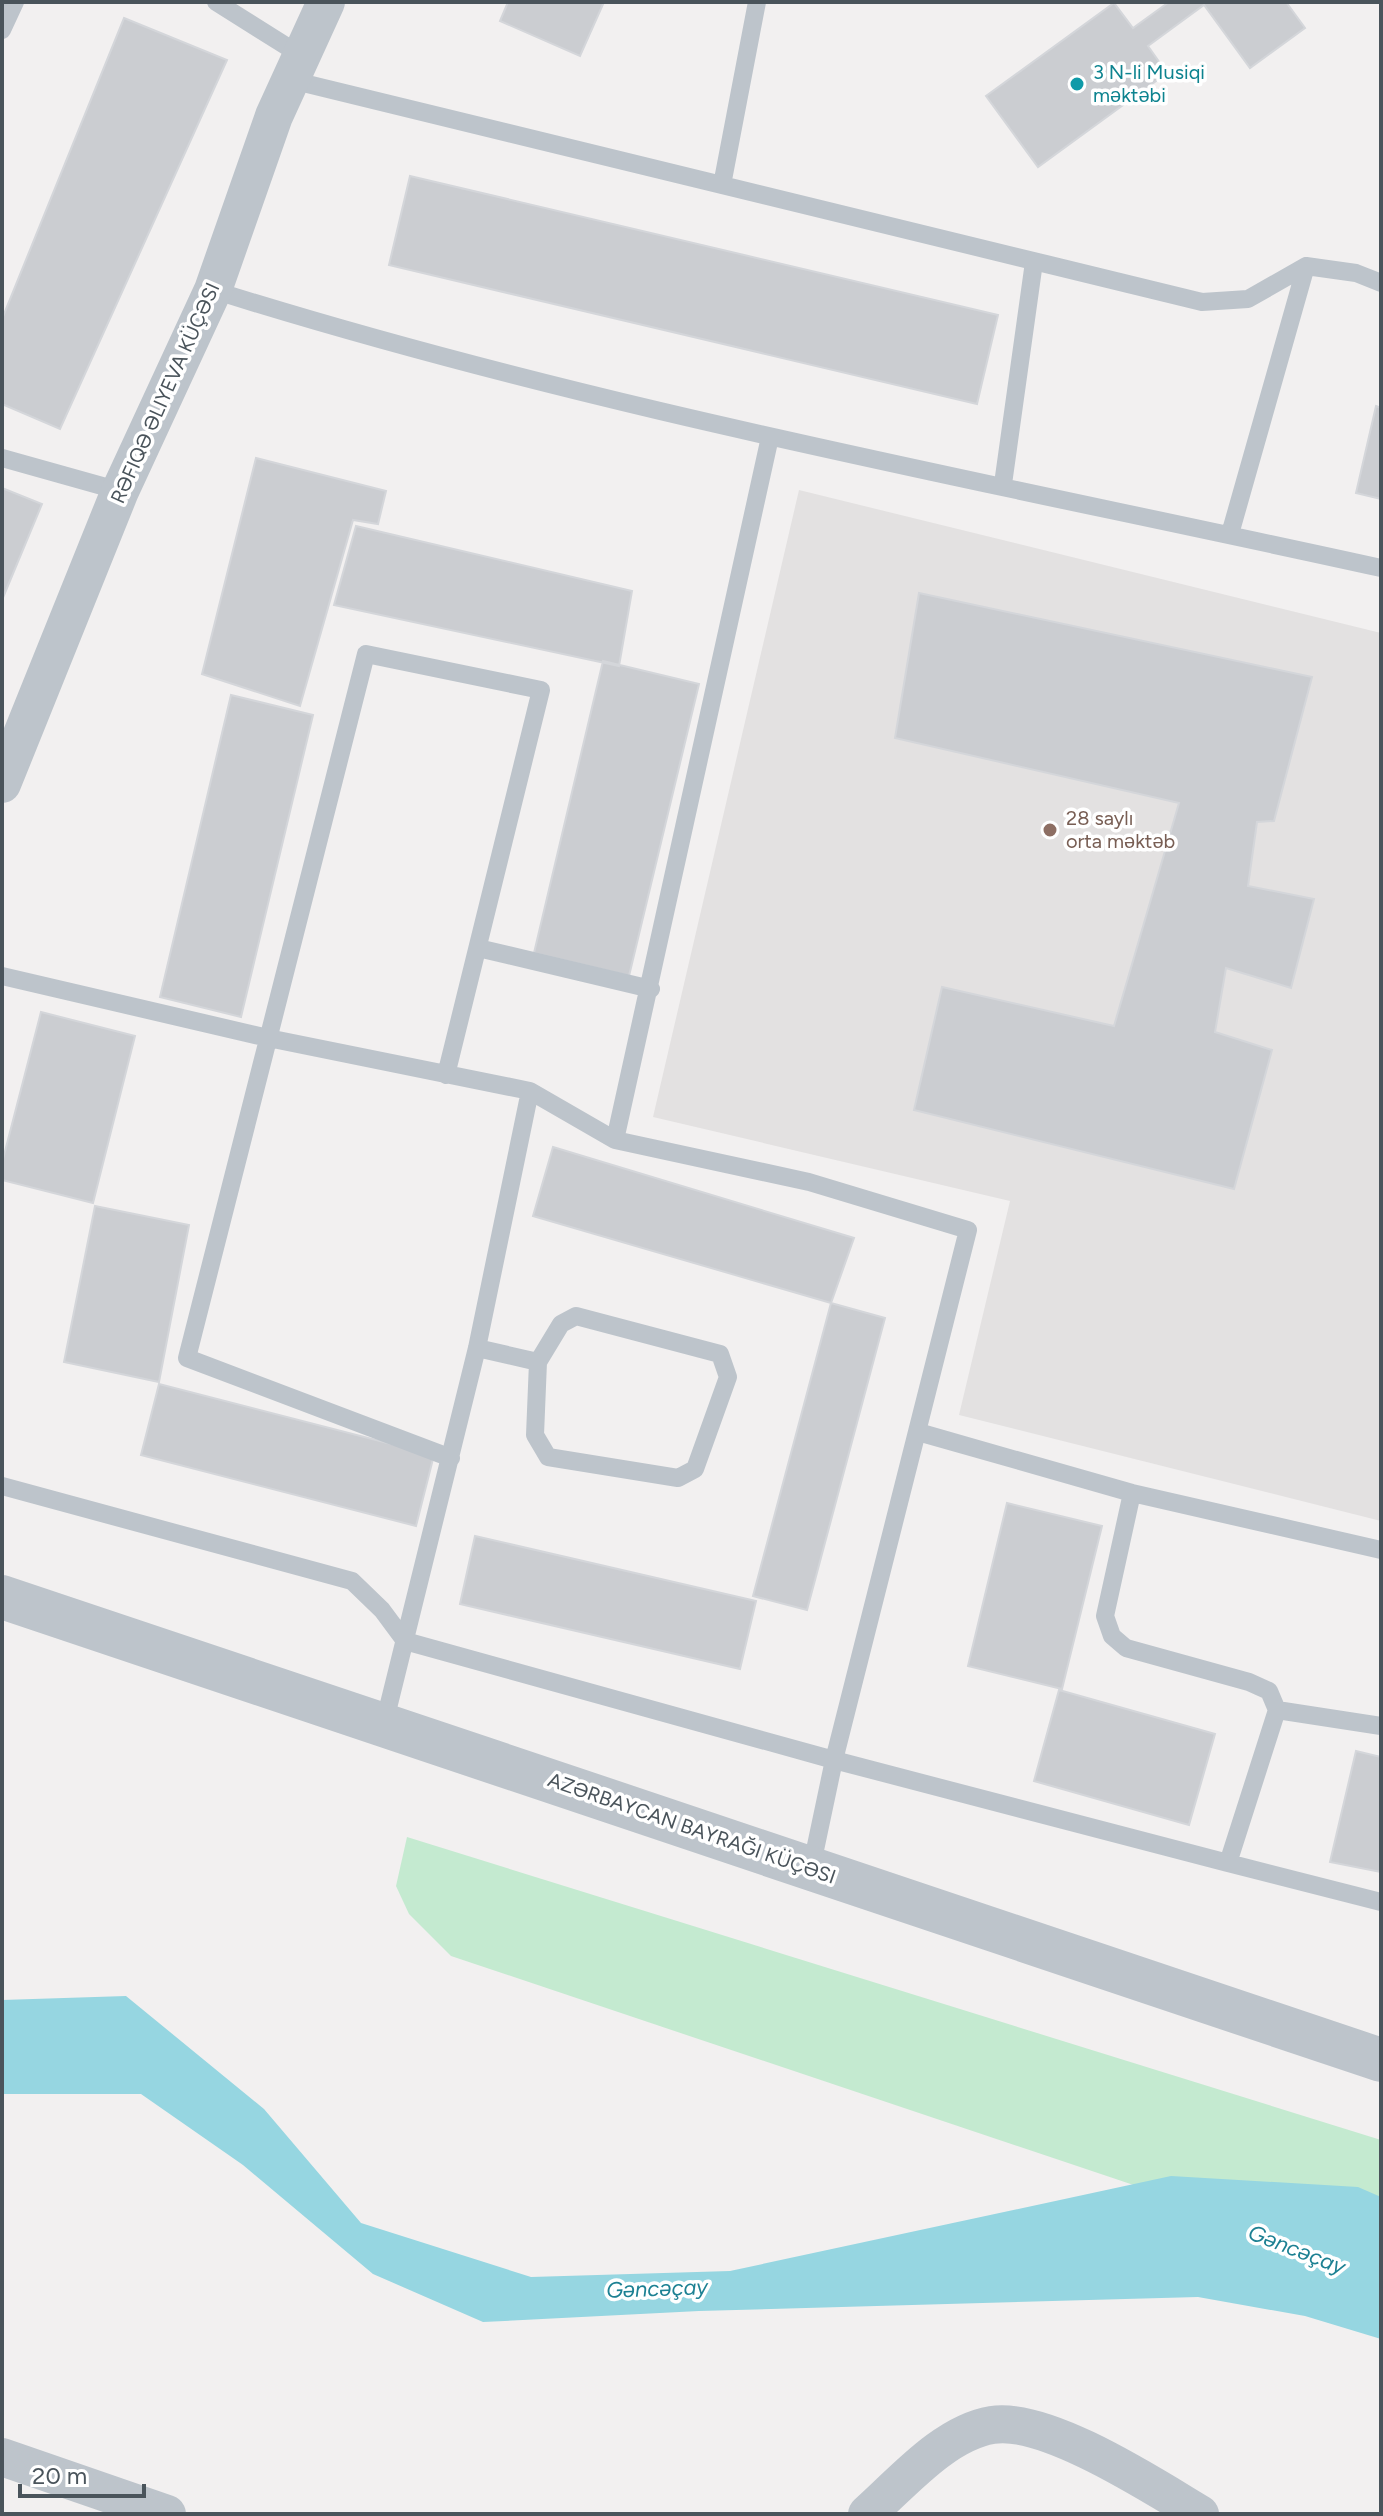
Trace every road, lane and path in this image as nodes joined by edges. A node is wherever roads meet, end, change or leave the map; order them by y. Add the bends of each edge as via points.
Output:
1 (15, 2) edge
2 (216, 2) edge
3 (326, 2) edge
4 (757, 2) edge
5 (2, 30) edge
6 (296, 68) junction
7 (722, 185) junction
8 (1034, 262) junction
9 (1306, 266) junction
10 (1381, 283) edge
11 (213, 290) junction
12 (770, 437) junction
13 (2, 458) edge
14 (1003, 484) junction
15 (120, 491) junction
16 (1230, 534) junction
17 (1381, 568) edge
18 (2, 784) edge
19 (478, 948) junction
20 (2, 976) edge
21 (651, 989) junction
22 (268, 1038) junction
23 (446, 1075) junction
24 (530, 1091) junction
25 (615, 1140) junction
26 (477, 1348) junction
27 (538, 1362) junction
28 (918, 1432) junction
29 (451, 1458) junction
30 (2, 1486) edge
31 (1132, 1493) junction
32 (1381, 1550) edge
33 (2, 1597) edge
34 (405, 1641) junction
35 (1277, 1710) junction
36 (384, 1724) junction
37 (1381, 1726) edge
38 (834, 1760) junction
39 (1228, 1863) junction
40 (811, 1869) junction
41 (1381, 1902) edge
42 (1381, 2060) edge
43 (2, 2457) edge
44 (167, 2514) edge
45 (867, 2514) edge
46 (1200, 2514) edge

1 - 5 lane
2 - 6 lane
3 - 6 street, RƏFIQƏ ƏLIYEVA KÜÇƏSI
4 - 7 lane
6 - 7 lane
6 - 11 street, RƏFIQƏ ƏLIYEVA KÜÇƏSI
7 - 8 lane
8 - 9 lane via 1202,302 1248,299
8 - 14 lane
9 - 10 lane via 1356,273
9 - 16 lane
11 - 12 lane via 373,341
11 - 15 street, RƏFIQƏ ƏLIYEVA KÜÇƏSI
12 - 14 lane
12 - 21 lane
13 - 15 lane
14 - 16 lane
15 - 18 street, RƏFIQƏ ƏLIYEVA KÜÇƏSI
16 - 17 lane
19 - 21 lane
19 - 22 lane via 541,690 366,654
19 - 23 lane
20 - 22 lane
21 - 25 lane
22 - 23 lane
22 - 29 lane via 187,1358
23 - 24 lane
24 - 25 lane
24 - 26 lane
25 - 28 lane via 809,1182 968,1230
26 - 27 lane
26 - 29 lane
27 - 27 lane via 535,1435 548,1457 678,1478 695,1469 728,1377 720,1354 576,1316 561,1324
28 - 31 lane
28 - 38 lane
29 - 34 lane
30 - 34 lane via 352,1581
31 - 32 lane
31 - 35 lane via 1105,1616 1112,1636 1126,1648 1249,1682 1269,1691
33 - 36 street
34 - 36 lane
34 - 38 lane
35 - 37 lane
35 - 39 lane
36 - 40 street
38 - 39 lane
38 - 40 lane
39 - 41 lane
40 - 42 street
43 - 44 street
45 - 46 street via 940,2450 993,2425 1038,2430 1112,2463

